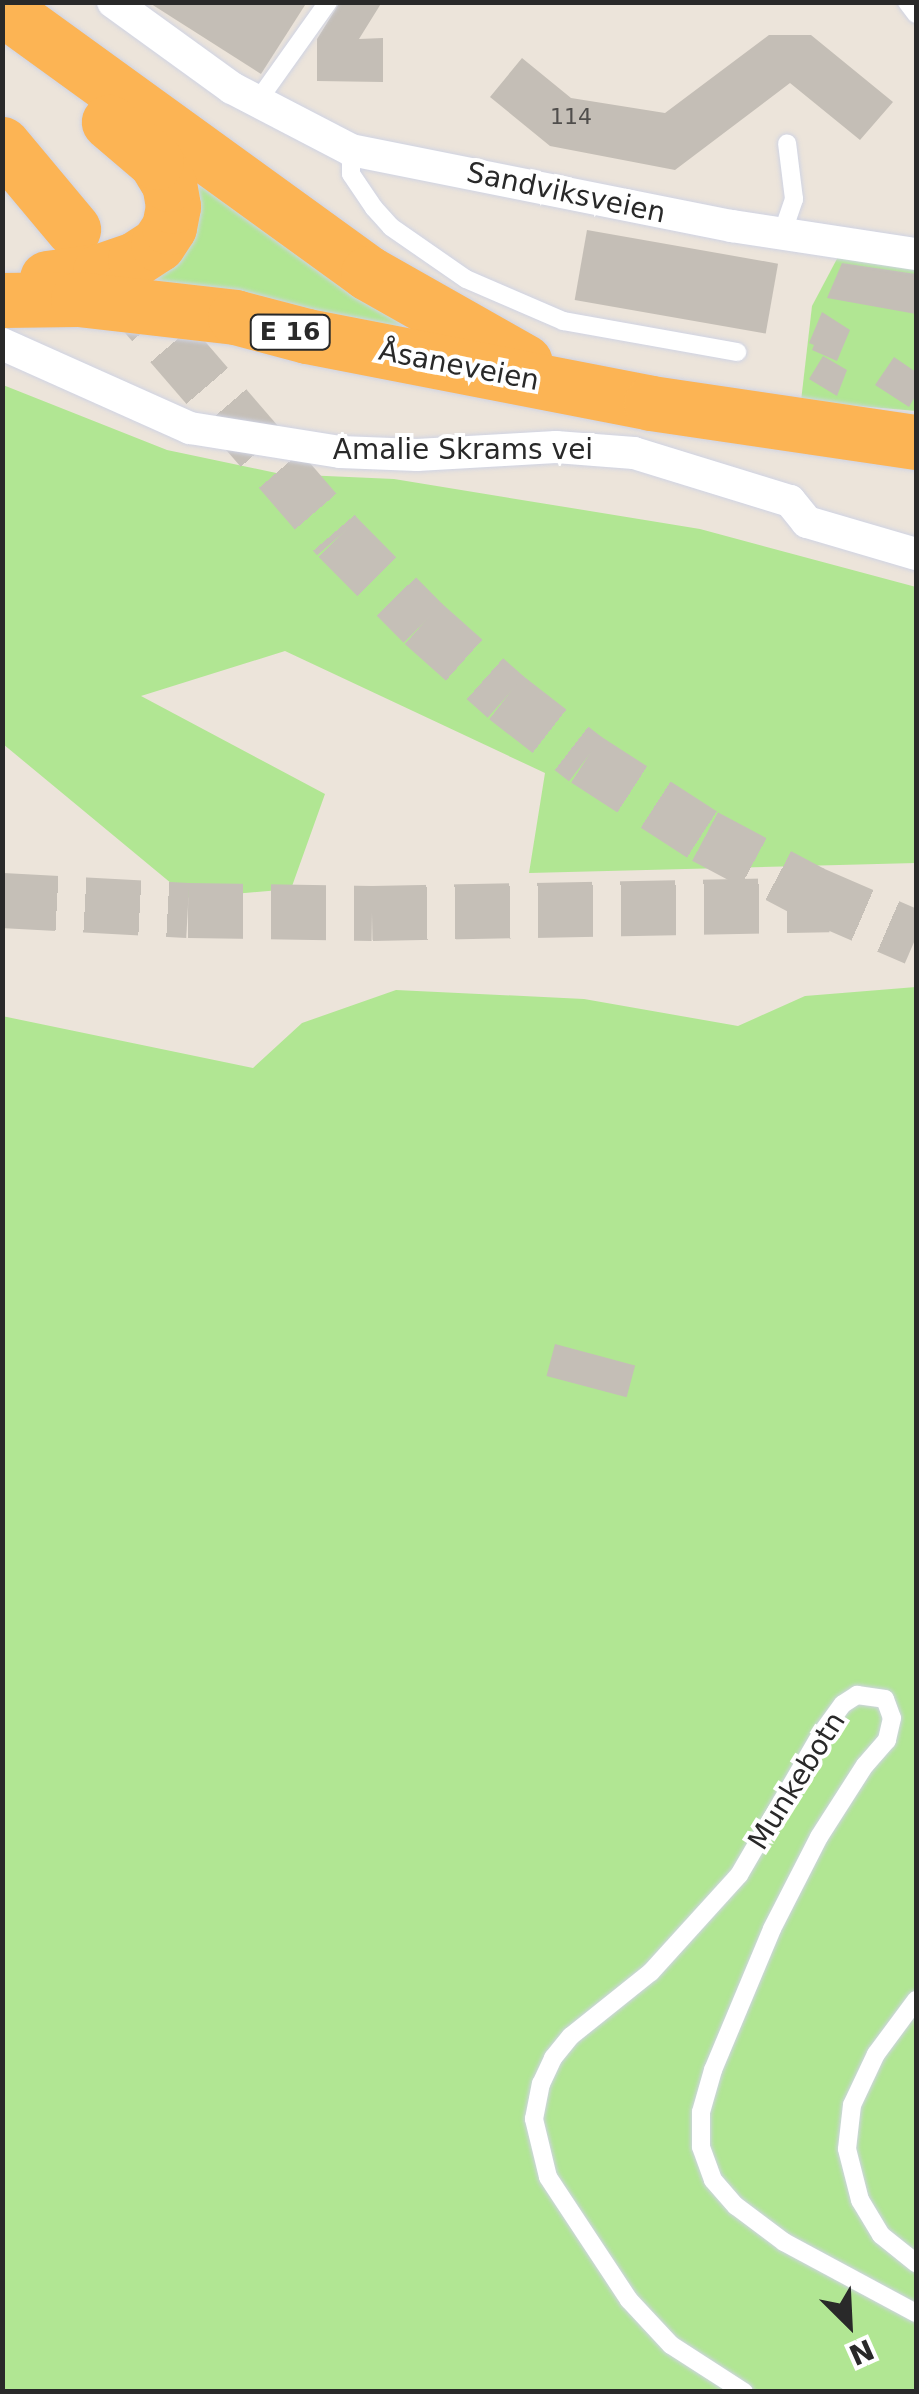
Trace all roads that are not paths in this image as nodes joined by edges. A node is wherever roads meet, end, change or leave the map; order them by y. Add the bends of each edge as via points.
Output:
1 (113, 2) edge
2 (328, 2) edge
3 (907, 2) edge
4 (2, 8) edge
5 (916, 14) edge
6 (2, 43) edge
7 (257, 102) junction
8 (786, 143) dead end
9 (2, 144) edge
10 (351, 150) junction
11 (74, 229) dead end
12 (782, 234) junction
13 (916, 254) edge
14 (2, 281) edge
15 (2, 300) edge
16 (2, 344) edge
17 (737, 352) dead end
18 (574, 388) junction
19 (916, 442) edge
20 (916, 554) edge
21 (916, 2000) edge
22 (916, 2263) edge
23 (916, 2313) edge
24 (744, 2392) edge

1 - 7 street, Sandviksveien via 191,63
2 - 7 lane
3 - 5 lane
4 - 18 highway, E 16 via 368,272
6 - 14 highway via 156,162 174,206 158,244 135,259 69,277
7 - 10 street, Sandviksveien
8 - 12 lane via 794,198
9 - 11 highway
10 - 12 street, Sandviksveien
10 - 17 lane via 351,174 374,208 466,279 563,322
12 - 13 street, Sandviksveien
15 - 18 highway, Åsaneveien / E 16 via 78,298 234,317
16 - 20 street, Amalie Skrams vei via 190,428 340,452 417,455 556,446 634,452 790,501 807,522
18 - 19 highway, Åsaneveien / E 16
21 - 22 lane via 859,2090 846,2149 860,2200 881,2235
23 - 24 lane, Munkebotn via 784,2242 748,2215 713,2180 701,2147 701,2112 713,2070 772,1930 819,1837 887,1740 892,1718 885,1699 857,1695 822,1734 739,1875 651,1972 553,2058 534,2119 548,2176 629,2300 671,2345

